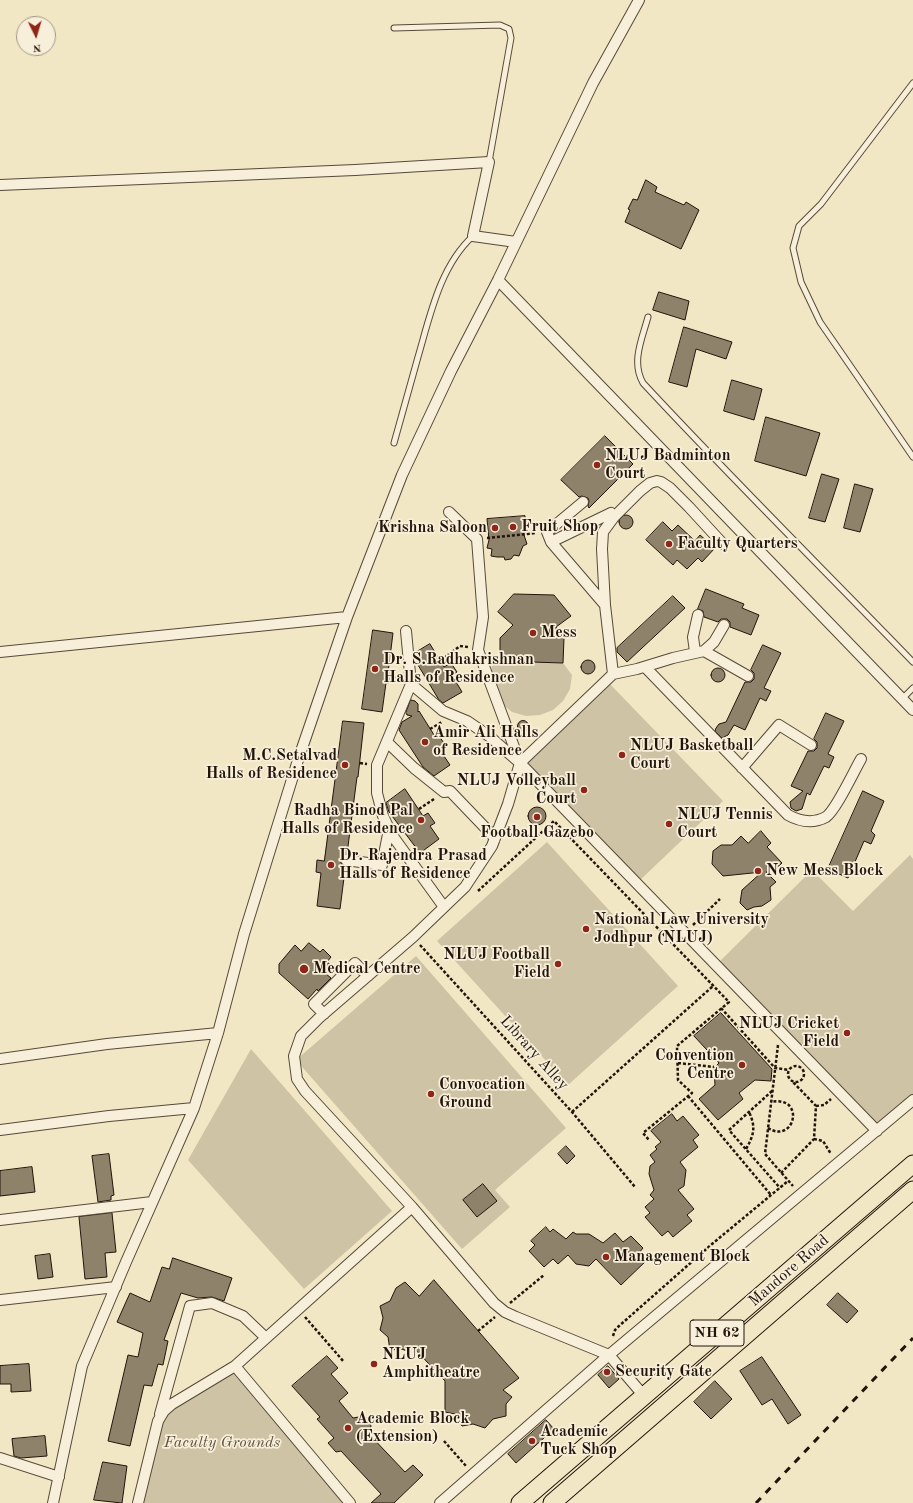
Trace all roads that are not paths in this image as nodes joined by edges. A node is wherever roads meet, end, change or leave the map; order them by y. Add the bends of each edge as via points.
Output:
1 (639, 0) edge
2 (394, 28) dead end
3 (913, 83) edge
4 (489, 162) junction
5 (0, 186) edge
6 (474, 236) junction
7 (516, 242) junction
8 (498, 280) junction
9 (648, 317) dead end
10 (394, 443) dead end
11 (913, 457) edge
12 (583, 502) dead end
13 (449, 512) dead end
14 (614, 517) junction
15 (551, 542) junction
16 (723, 544) dead end
17 (605, 605) junction
18 (698, 615) dead end
19 (347, 617) junction
20 (724, 625) dead end
21 (406, 631) dead end
22 (700, 651) junction
23 (0, 652) edge
24 (913, 662) edge
25 (645, 667) junction
26 (613, 674) junction
27 (748, 676) dead end
28 (412, 684) junction
29 (913, 688) edge
30 (902, 699) junction
31 (913, 710) edge
32 (387, 742) junction
33 (811, 744) dead end
34 (861, 759) dead end
35 (520, 763) junction
36 (742, 768) junction
37 (389, 829) junction
38 (495, 838) junction
39 (346, 860) dead end
40 (444, 907) junction
41 (368, 976) junction
42 (324, 1014) junction
43 (218, 1033) junction
44 (0, 1059) edge
45 (913, 1100) edge
46 (194, 1108) junction
47 (0, 1130) edge
48 (877, 1131) junction
49 (913, 1164) edge
50 (913, 1190) edge
51 (152, 1202) junction
52 (412, 1206) junction
53 (0, 1220) edge
54 (116, 1287) junction
55 (0, 1300) edge
56 (266, 1338) junction
57 (609, 1356) junction
58 (235, 1366) junction
59 (644, 1396) junction
60 (158, 1421) junction
61 (0, 1458) edge
62 (59, 1477) junction
63 (53, 1503) edge
64 (138, 1503) edge
65 (350, 1503) edge
66 (440, 1503) edge
67 (520, 1503) edge
68 (552, 1503) edge

1 - 7 street via 594,83
2 - 4 lane via 500,25 509,29 511,38
3 - 11 lane via 821,204 798,226 793,248 801,282 820,322
4 - 5 street
4 - 6 street
6 - 7 street
6 - 10 lane via 463,245 453,259 432,309
7 - 8 street
8 - 19 street via 402,475
8 - 30 street
9 - 24 lane via 637,356 639,376 643,383
12 - 15 street via 546,532
13 - 35 street via 477,539 483,617 478,649
14 - 15 street via 611,513
14 - 16 street via 645,487 657,481 670,488
14 - 17 street via 603,532
15 - 17 street
17 - 26 street
18 - 22 street via 693,637
19 - 23 street
19 - 43 street via 298,760 244,934
20 - 22 street via 714,642
21 - 28 street
22 - 25 street
22 - 27 street
25 - 26 street
25 - 36 street
26 - 35 street
28 - 32 street
28 - 35 street via 443,711 466,721 489,736
29 - 30 lane
30 - 31 street
32 - 37 street via 377,765 377,793 382,816
32 - 38 street via 444,792 450,791
33 - 36 street via 779,725
34 - 36 street via 832,810 822,818 804,821 788,815
35 - 38 street
35 - 48 street
37 - 39 street via 382,866
37 - 40 street
38 - 40 street via 465,887
40 - 41 street via 414,937
41 - 42 street
41 - 42 street via 355,963 314,1004
42 - 52 street via 301,1036 294,1056 297,1079 305,1091
43 - 44 street via 107,1044
43 - 46 street
45 - 48 street
46 - 47 street
46 - 51 street
48 - 57 street
49 - 59 highway, Mandore Road / NH 62
50 - 68 highway, Mandore Road
51 - 53 street
51 - 54 street
52 - 56 street
52 - 57 street via 502,1310
54 - 55 street
54 - 62 street via 82,1366
56 - 58 street
56 - 60 street via 244,1316 212,1302 190,1306
57 - 59 street
57 - 66 street
58 - 60 street via 172,1404
58 - 65 street
59 - 67 highway, Mandore Road / NH 62
60 - 64 street
61 - 62 street
62 - 63 street

